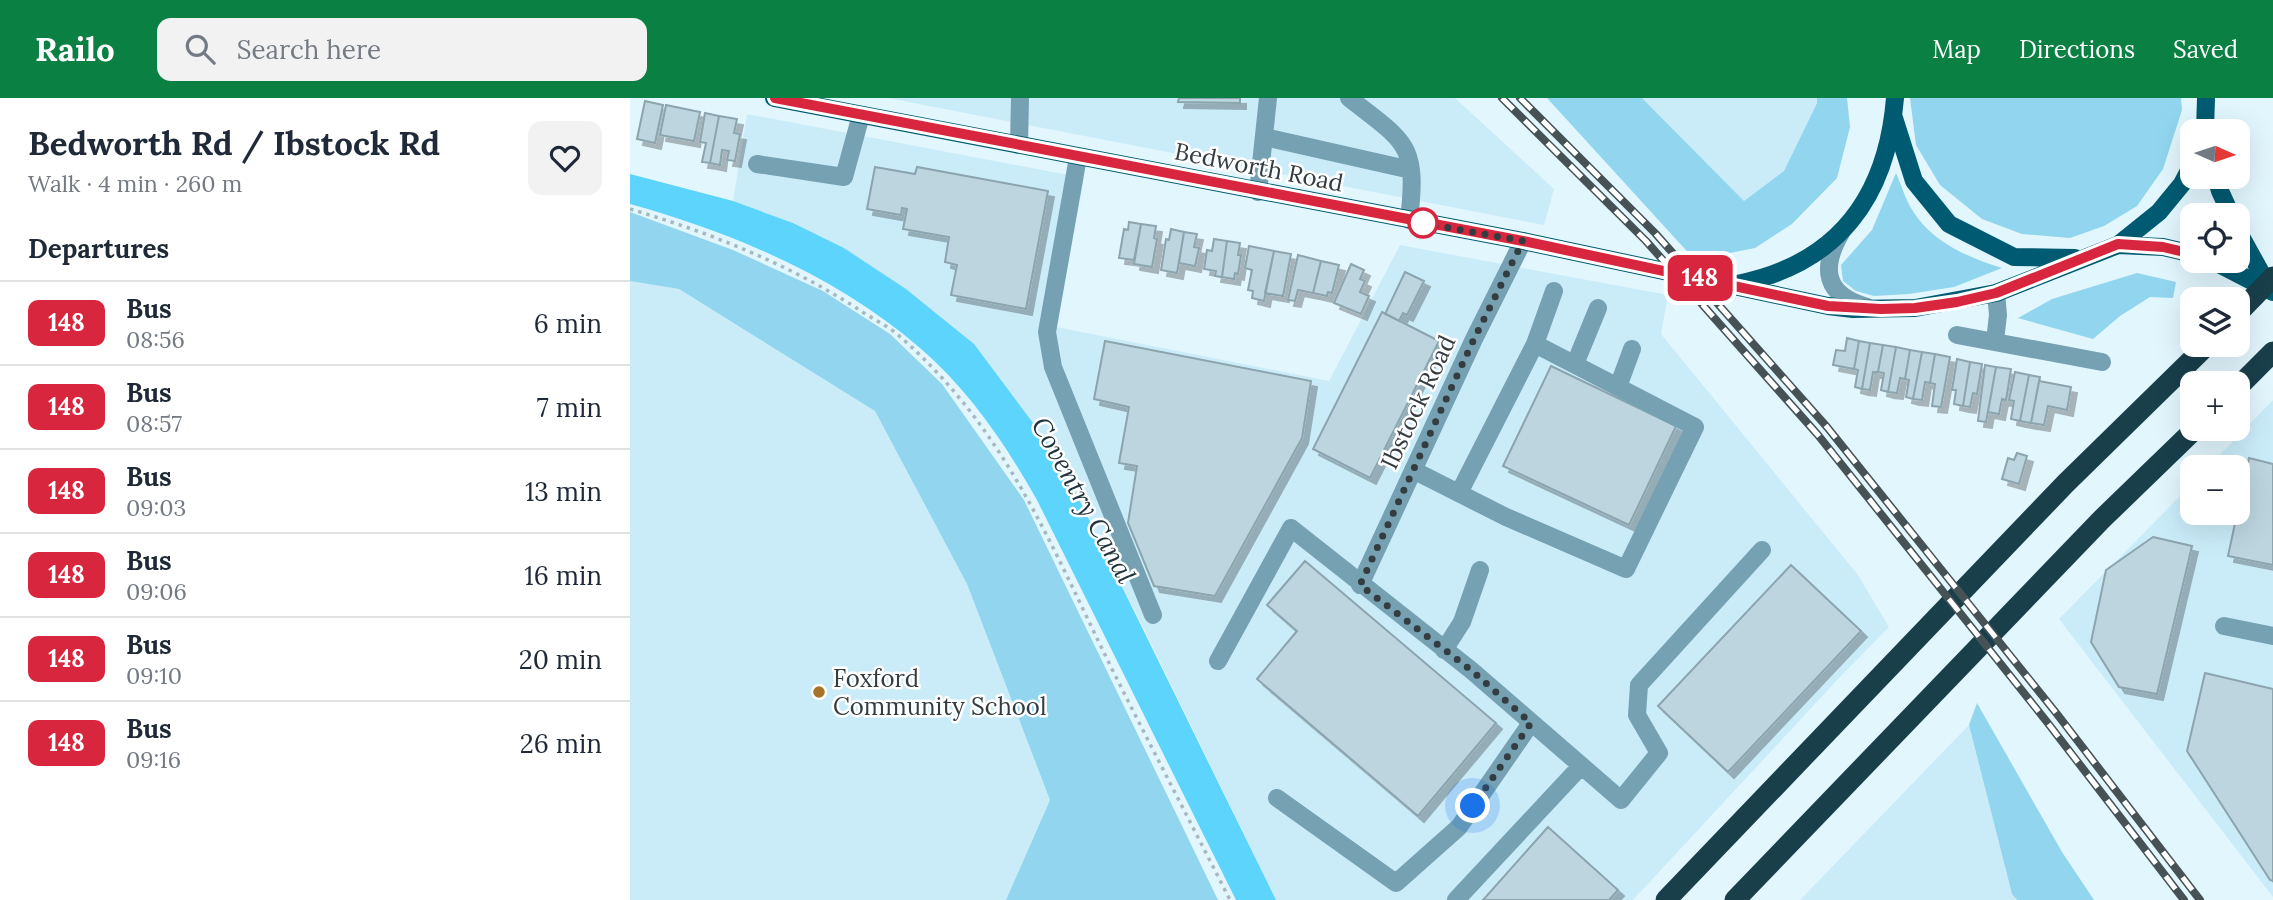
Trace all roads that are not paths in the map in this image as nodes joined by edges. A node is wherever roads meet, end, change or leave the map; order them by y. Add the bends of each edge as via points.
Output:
1 (774, 98) edge
2 (1020, 98) edge
3 (1268, 98) edge
4 (1349, 98) edge
5 (2206, 98) edge
6 (1894, 105) edge
7 (862, 114) junction
8 (2205, 119) edge
9 (1264, 137) junction
10 (1019, 145) junction
11 (1078, 157) junction
12 (757, 164) dead end
13 (1411, 170) junction
14 (2180, 187) edge
15 (1258, 192) junction
16 (1409, 220) junction
17 (1841, 232) junction
18 (1523, 241) junction
19 (2118, 244) junction
20 (2250, 250) edge
21 (2180, 251) edge
22 (2082, 258) junction
23 (2241, 273) edge
24 (1734, 284) junction
25 (2272, 286) edge
26 (1554, 290) dead end
27 (1996, 293) junction
28 (2250, 303) edge
29 (1598, 308) dead end
30 (1881, 309) junction
31 (1957, 335) dead end
32 (1995, 341) junction
33 (1535, 344) junction
34 (1632, 349) dead end
35 (2273, 352) edge
36 (2195, 357) edge
37 (2102, 362) dead end
38 (1575, 364) junction
39 (2250, 375) edge
40 (1618, 387) junction
41 (2183, 441) edge
42 (1413, 470) junction
43 (1459, 493) junction
44 (1762, 550) dead end
45 (1480, 570) dead end
46 (1360, 585) junction
47 (1153, 615) dead end
48 (2224, 626) dead end
49 (2273, 636) edge
50 (1444, 650) junction
51 (1219, 661) dead end
52 (1531, 723) junction
53 (1581, 766) junction
54 (1277, 798) dead end
55 (1456, 900) edge
56 (1666, 900) edge
57 (1735, 900) edge

1 - 7 main road, Bedworth Road
2 - 10 street
3 - 9 street
4 - 13 street via 1395,135 1410,158
5 - 8 main road
6 - 17 main road via 1884,162 1858,214
6 - 22 main road via 1914,181 1948,224 2014,257
7 - 10 main road, Bedworth Road
7 - 12 street via 844,177
9 - 13 street
9 - 15 street
10 - 11 main road, Bedworth Road
11 - 15 main road, Bedworth Road
11 - 47 street via 1047,332 1053,366
13 - 16 street
14 - 19 main road via 2160,212
15 - 16 main road, Bedworth Road
16 - 18 main road, Bedworth Road
17 - 24 main road via 1800,262
17 - 30 street via 1829,255 1835,290 1853,302
18 - 24 main road, Bedworth Road
18 - 42 street, Ibstock Road
19 - 21 main road
19 - 22 main road, Bedworth Road
20 - 25 main road
22 - 27 main road, Bedworth Road
23 - 25 main road
24 - 30 main road, Bedworth Road via 1828,306
25 - 28 highway
26 - 33 street
27 - 30 main road, Bedworth Road via 1915,308
27 - 32 street
29 - 38 street
31 - 32 street
32 - 37 street
33 - 38 street
33 - 43 street
34 - 40 street
35 - 39 highway
36 - 56 highway via 2066,483
38 - 40 street
40 - 43 street via 1695,427 1626,569
41 - 57 highway
42 - 43 street
42 - 46 street, Ibstock Road
44 - 53 street via 1639,685 1637,715 1659,753 1621,800
45 - 50 street via 1462,622
46 - 50 street
46 - 51 street via 1291,528
48 - 49 street
50 - 52 street
52 - 53 street
52 - 54 street via 1458,827 1396,883
53 - 55 street

